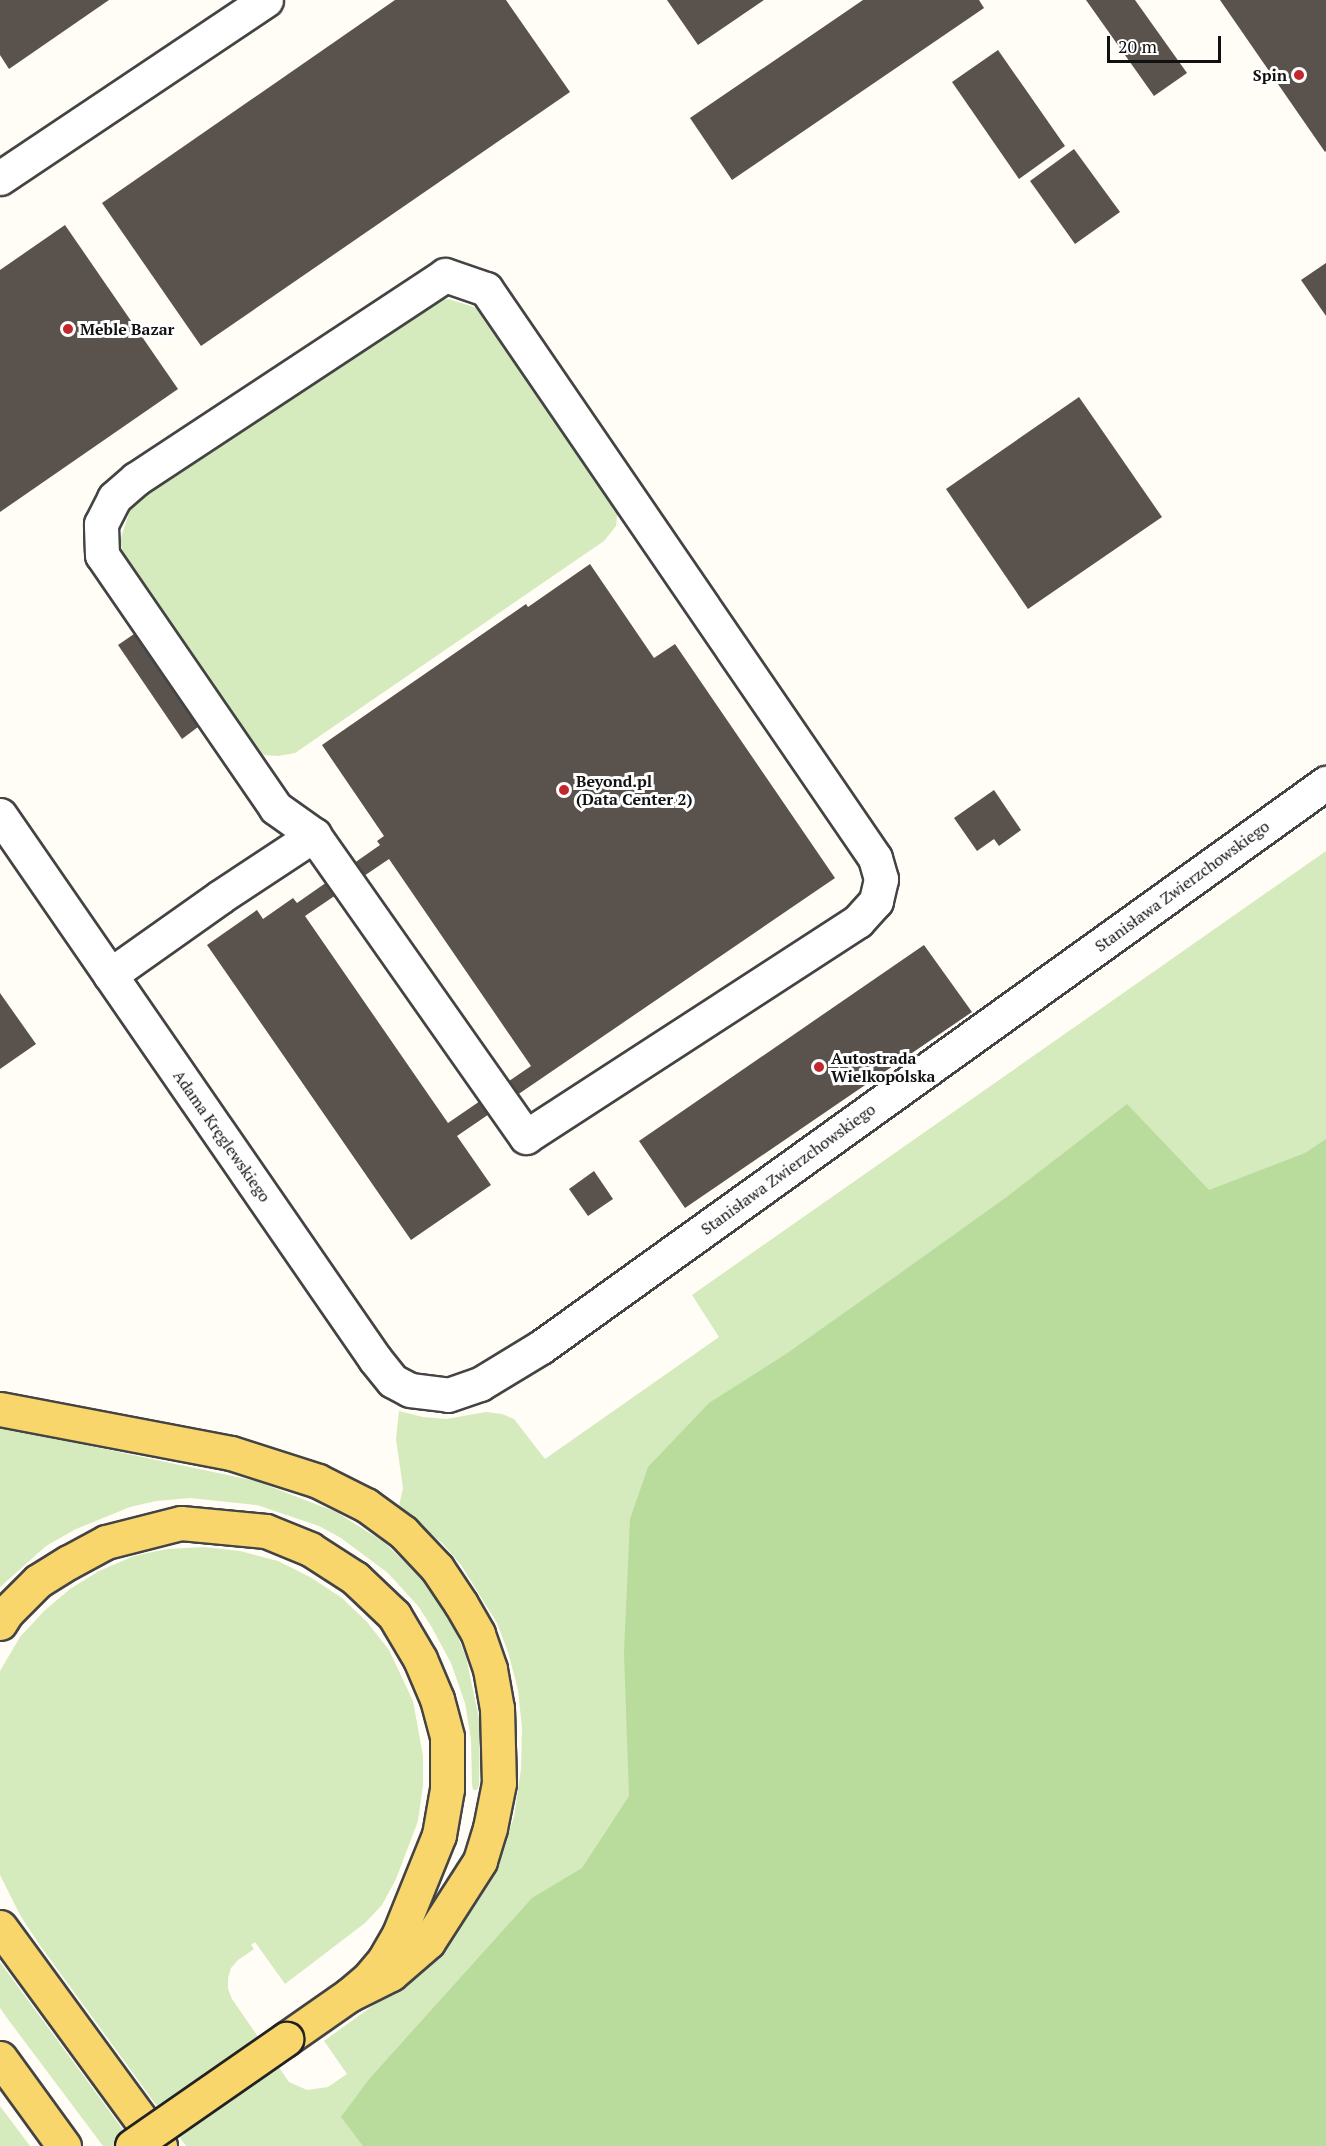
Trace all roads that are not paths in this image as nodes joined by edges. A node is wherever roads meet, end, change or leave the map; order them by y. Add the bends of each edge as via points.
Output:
1 (266, 0) edge
2 (0, 178) edge
3 (1326, 783) edge
4 (0, 815) edge
5 (314, 835) junction
6 (111, 975) junction
7 (480, 1384) joint
8 (0, 1409) edge
9 (0, 1623) edge
10 (0, 1927) edge
11 (349, 1995) junction
12 (0, 2058) edge
13 (64, 2146) edge
14 (132, 2146) edge
15 (160, 2146) edge

1 - 2 street
3 - 7 street, Stanisława Zwierzchowskiego via 541,1347
4 - 6 street, Adama Kręglewskiego
5 - 5 street via 526,1137 858,921 876,901 881,879 875,858 486,289 445,275 136,479 114,498 101,524 102,555 118,581 276,808
5 - 6 street
6 - 7 street, Adama Kręglewskiego via 393,1381 428,1394 456,1393
8 - 11 main road via 231,1453 318,1480 366,1505 403,1532 437,1568 461,1604 478,1634 497,1708 499,1783 490,1828 480,1861 428,1942 391,1974
9 - 11 main road via 38,1581 69,1562 106,1542 181,1523 266,1531 310,1549 355,1578 394,1615 420,1659 437,1699 447,1737 447,1789 439,1834 399,1934 378,1967
10 - 15 main road
11 - 14 main road, bridge
12 - 13 main road

